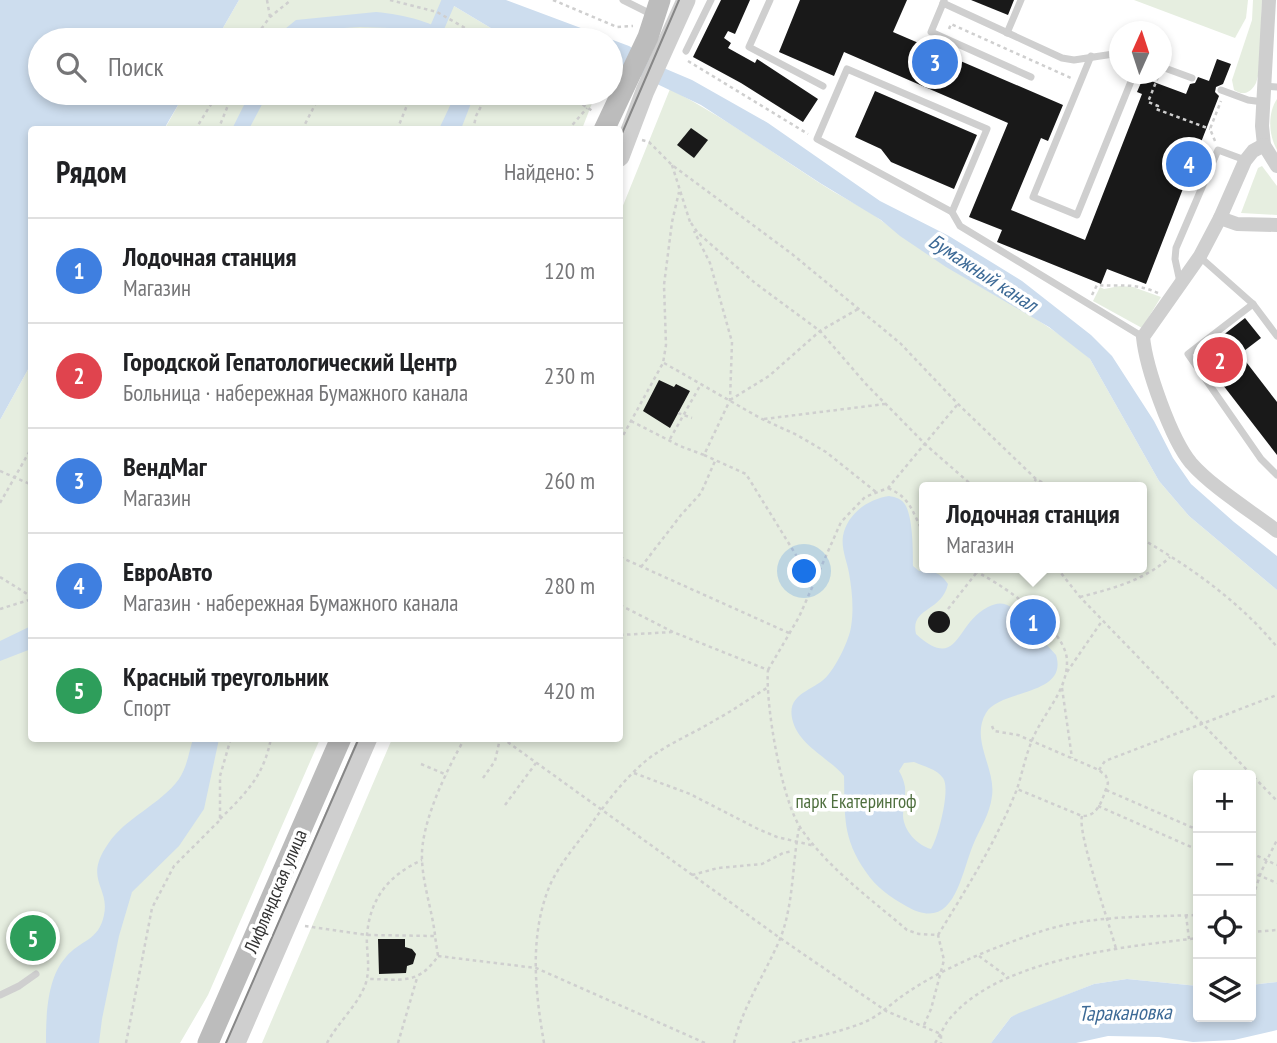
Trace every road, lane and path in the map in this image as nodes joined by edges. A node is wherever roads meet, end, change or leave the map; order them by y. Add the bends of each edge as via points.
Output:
1 (267, 0) edge
2 (291, 0) edge
3 (390, 0) edge
4 (553, 0) edge
5 (623, 0) edge
6 (686, 0) edge
7 (711, 0) edge
8 (770, 0) edge
9 (1021, 0) edge
10 (943, 1) edge
11 (1272, 1) edge
12 (270, 17) junction
13 (951, 24) dead end
14 (654, 25) edge
15 (262, 28) edge
16 (465, 28) edge
17 (1007, 33) junction
18 (686, 51) dead end
19 (1109, 54) edge
20 (1091, 57) junction
21 (694, 64) dead end
22 (1172, 71) edge
23 (1031, 77) dead end
24 (1071, 78) dead end
25 (1192, 78) dead end
26 (1131, 84) edge
27 (1156, 84) edge
28 (823, 86) dead end
29 (1271, 86) edge
30 (636, 87) junction
31 (1223, 91) joint
32 (623, 100) edge
33 (1264, 102) junction
34 (211, 105) edge
35 (228, 105) edge
36 (315, 105) edge
37 (407, 105) edge
38 (482, 105) edge
39 (584, 105) edge
40 (619, 105) edge
41 (587, 107) junction
42 (602, 122) edge
43 (197, 126) edge
44 (220, 126) edge
45 (304, 126) edge
46 (399, 126) edge
47 (474, 126) edge
48 (572, 126) edge
49 (1210, 129) junction
50 (639, 138) dead end
51 (817, 139) junction
52 (623, 143) edge
53 (1264, 145) junction
54 (1218, 150) junction
55 (1245, 160) junction
56 (672, 165) junction
57 (1277, 166) edge
58 (678, 192) junction
59 (952, 212) junction
60 (1220, 218) junction
61 (691, 223) junction
62 (1277, 225) edge
63 (1200, 256) junction
64 (1180, 284) junction
65 (1161, 294) dead end
66 (1087, 303) junction
67 (1254, 304) junction
68 (859, 309) junction
69 (820, 331) junction
70 (1277, 336) edge
71 (1143, 337) junction
72 (663, 363) junction
73 (701, 384) junction
74 (730, 400) junction
75 (885, 404) junction
76 (958, 404) junction
77 (678, 412) dead end
78 (684, 415) junction
79 (692, 418) dead end
80 (762, 419) junction
81 (631, 421) junction
82 (623, 436) edge
83 (670, 440) junction
84 (926, 445) junction
85 (28, 454) edge
86 (704, 455) junction
87 (715, 460) junction
88 (0, 471) edge
89 (1277, 475) edge
90 (15, 477) junction
91 (1036, 479) junction
92 (968, 482) edge
93 (1034, 482) edge
94 (1042, 482) edge
95 (28, 483) edge
96 (888, 488) junction
97 (876, 492) junction
98 (0, 503) edge
99 (919, 522) edge
100 (1277, 531) edge
101 (1147, 542) edge
102 (1170, 556) junction
103 (623, 558) edge
104 (642, 567) junction
105 (975, 573) edge
106 (982, 573) edge
107 (1061, 573) edge
108 (0, 577) edge
109 (813, 582) junction
110 (28, 595) edge
111 (1080, 597) junction
112 (28, 599) edge
113 (623, 607) edge
114 (0, 609) edge
115 (948, 610) dead end
116 (1102, 621) junction
117 (673, 632) junction
118 (789, 633) junction
119 (623, 635) edge
120 (1277, 647) edge
121 (768, 670) junction
122 (1065, 674) junction
123 (767, 688) junction
124 (1062, 688) junction
125 (1277, 695) edge
126 (1202, 723) junction
127 (992, 726) dead end
128 (1031, 740) junction
129 (230, 742) edge
130 (270, 742) edge
131 (339, 742) edge
132 (366, 742) edge
133 (464, 742) edge
134 (498, 742) edge
135 (507, 742) edge
136 (1072, 758) junction
137 (536, 763) junction
138 (421, 764) dead end
139 (1099, 770) junction
140 (634, 773) junction
141 (447, 775) junction
142 (484, 778) dead end
143 (1017, 789) junction
144 (1106, 790) junction
145 (1277, 801) edge
146 (505, 805) dead end
147 (1098, 806) junction
148 (601, 810) junction
149 (1082, 816) junction
150 (220, 820) junction
151 (799, 828) junction
152 (1193, 828) edge
153 (1277, 840) edge
154 (796, 842) junction
155 (815, 846) junction
156 (1193, 848) edge
157 (794, 851) junction
158 (1256, 855) edge
159 (422, 860) junction
160 (1266, 860) junction
161 (1277, 864) edge
162 (1256, 874) edge
163 (692, 875) junction
164 (1259, 876) junction
165 (1277, 883) edge
166 (1253, 896) edge
167 (1186, 915) junction
168 (1193, 915) edge
169 (1108, 918) junction
170 (300, 924) dead end
171 (1277, 930) edge
172 (1256, 932) edge
173 (367, 935) junction
174 (938, 935) junction
175 (435, 936) junction
176 (780, 939) junction
177 (1189, 939) junction
178 (1193, 939) edge
179 (1116, 949) junction
180 (438, 956) junction
181 (979, 956) junction
182 (536, 968) junction
183 (942, 973) junction
184 (36, 974) dead end
185 (416, 978) junction
186 (1009, 978) junction
187 (367, 979) junction
188 (0, 995) edge
189 (886, 1011) junction
190 (923, 1027) junction
191 (941, 1034) junction
192 (126, 1043) edge
193 (208, 1043) edge
194 (236, 1043) edge
195 (327, 1043) edge
196 (398, 1043) edge
197 (544, 1043) edge
198 (705, 1043) edge
199 (734, 1043) edge
200 (792, 1043) edge
201 (935, 1043) edge
202 (941, 1043) edge

1 - 12 path
2 - 12 path
3 - 16 path via 438,12
4 - 14 path via 617,27
5 - 14 lane
6 - 14 street
7 - 18 lane
8 - 28 lane via 749,47
9 - 17 lane
10 - 17 lane
10 - 23 lane via 931,32
11 - 29 street
12 - 15 path
13 - 24 path
14 - 30 main road
17 - 20 lane via 1062,58
19 - 20 lane
20 - 26 lane via 1033,197 1077,215
21 - 51 path
22 - 25 lane
27 - 49 path via 1149,102 1158,106 1156,109
29 - 33 street
30 - 32 main road
30 - 52 street
31 - 33 lane
31 - 49 path
33 - 53 street
34 - 43 path
35 - 44 path
36 - 45 path
37 - 46 path
38 - 47 path
39 - 41 path
40 - 42 main road
41 - 42 path
41 - 48 path
49 - 54 path
50 - 56 path
51 - 59 lane
51 - 59 lane via 847,69 987,130
53 - 55 street
53 - 57 street
54 - 55 lane
54 - 64 lane via 1177,248
55 - 60 street
56 - 58 path
56 - 68 path
58 - 61 path
58 - 72 path via 664,285
59 - 66 lane via 960,226
60 - 62 street
60 - 63 street
61 - 69 path via 755,283
61 - 74 path via 710,263 732,342
63 - 64 street
63 - 67 lane
64 - 71 street
65 - 66 path via 1132,284 1097,285
66 - 71 lane
67 - 70 lane
67 - 89 lane via 1188,354 1261,460
68 - 69 path
68 - 76 path via 900,343
69 - 74 path via 769,376
69 - 75 path
71 - 100 street via 1147,362 1186,456 1202,474
72 - 73 path
72 - 81 path
73 - 74 path
73 - 78 path
74 - 80 path
74 - 86 path
75 - 80 path
75 - 84 path
76 - 84 path
76 - 91 path
77 - 78 path
78 - 79 path
78 - 83 path
80 - 97 path via 826,452
81 - 82 path
81 - 83 path
83 - 86 path
84 - 92 path
84 - 96 path
85 - 90 path
86 - 87 path
87 - 104 path via 701,493
87 - 109 path via 746,474
88 - 90 path
90 - 95 path
90 - 98 path
91 - 93 path
91 - 94 path
96 - 97 path
96 - 99 path via 910,503
97 - 109 path via 841,522
101 - 102 path
102 - 111 path via 1133,581
102 - 120 path via 1199,574
103 - 104 path
104 - 118 path
105 - 115 path
106 - 122 path via 1013,593 1053,631 1067,659
107 - 111 path
108 - 110 path
109 - 118 path
111 - 116 path
112 - 114 path
113 - 117 path
116 - 122 path
116 - 126 path
117 - 119 path
117 - 121 path
118 - 121 path
121 - 123 path
122 - 124 path
123 - 140 path via 652,757
123 - 151 path via 774,741
124 - 128 path
124 - 136 path
125 - 126 path
126 - 139 path via 1105,761
126 - 145 path
127 - 128 path via 994,731
128 - 136 path
128 - 143 path
129 - 150 path via 220,776
130 - 150 path via 260,775
131 - 193 main road, Лифляндская улица
132 - 194 street, Лифляндская улица
133 - 141 path
134 - 142 path via 495,761
135 - 137 path
136 - 139 path
137 - 146 path
137 - 148 path
138 - 141 path
139 - 144 path via 1106,776
140 - 148 path
140 - 154 path via 690,794 758,830
141 - 159 path via 424,834
143 - 149 path
143 - 174 path via 983,860
144 - 147 path
144 - 152 path
147 - 149 path via 1090,816
147 - 156 path
148 - 163 path
148 - 182 path via 551,883 542,909
149 - 169 path via 1085,844
150 - 192 path via 174,866 152,908
151 - 154 path
151 - 155 path
153 - 160 path
154 - 155 path
154 - 157 path
155 - 174 path via 906,930
157 - 163 path via 762,864
157 - 176 path via 790,905
158 - 160 path
159 - 173 path via 400,871 380,891
159 - 175 path
160 - 161 path
160 - 164 path
162 - 164 path
163 - 176 path
164 - 165 path
164 - 166 path
167 - 168 path
167 - 169 path
167 - 177 path
169 - 179 path
169 - 181 path via 1042,931
170 - 173 path
171 - 172 path
173 - 175 path
173 - 187 path
174 - 183 path
175 - 180 path
176 - 189 path
176 - 199 path
177 - 178 path
177 - 179 path
179 - 186 path
180 - 182 path
180 - 185 path
181 - 183 path
181 - 186 path
182 - 197 path
182 - 198 path
183 - 189 path via 906,993
183 - 190 path
184 - 188 lane
185 - 187 path
185 - 196 path
186 - 191 path via 981,991 952,1016
187 - 195 path
189 - 190 path
189 - 200 path via 865,1022
190 - 191 path
191 - 201 path
191 - 202 path

